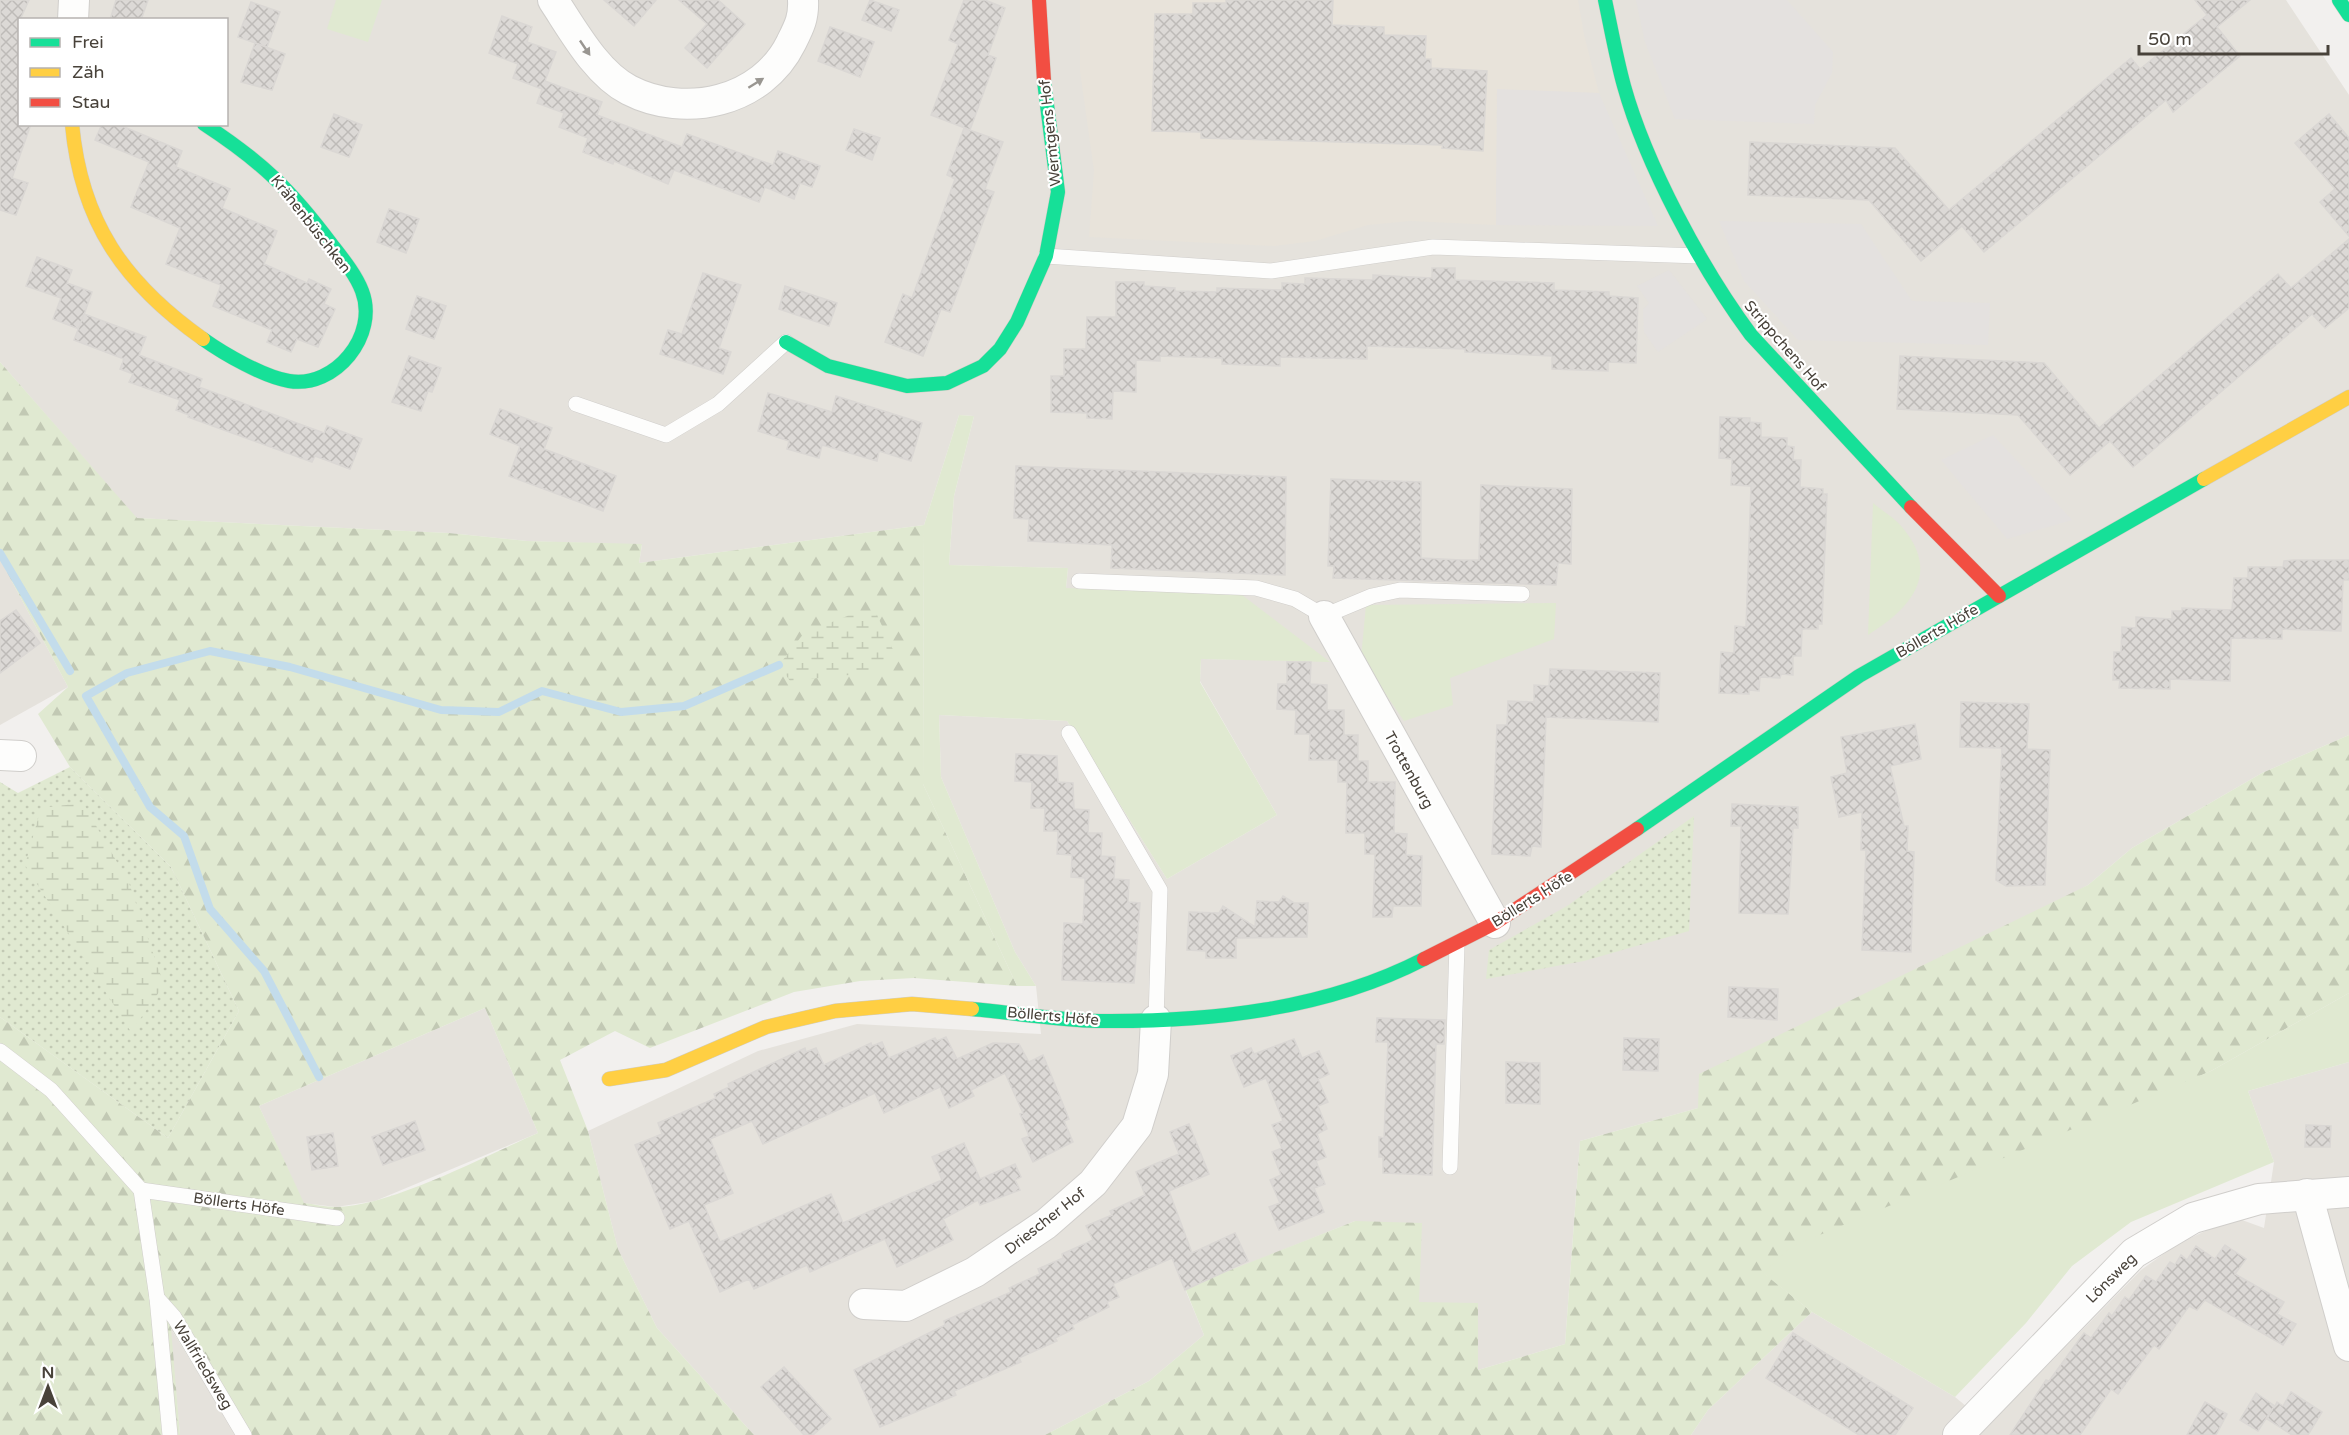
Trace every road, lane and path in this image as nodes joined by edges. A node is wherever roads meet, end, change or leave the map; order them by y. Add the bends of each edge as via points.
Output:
1 (74, 0) edge
2 (553, 0) edge
3 (803, 0) edge
4 (1039, 0) edge
5 (1605, 0) edge
6 (2339, 0) edge
7 (2349, 15) edge
8 (73, 18) edge
9 (72, 126) edge
10 (207, 126) edge
11 (1046, 256) junction
12 (1699, 256) junction
13 (786, 342) joint
14 (2349, 397) edge
15 (576, 404) dead end
16 (1079, 581) dead end
17 (1522, 594) dead end
18 (1999, 596) junction
19 (1324, 616) junction
20 (1069, 733) dead end
21 (1495, 923) junction
22 (1457, 945) junction
23 (1156, 1020) junction
24 (0, 1051) edge
25 (609, 1080) dead end
26 (1450, 1167) dead end
27 (141, 1190) junction
28 (2349, 1192) edge
29 (2307, 1194) junction
30 (338, 1218) dead end
31 (157, 1298) junction
32 (864, 1304) dead end
33 (2349, 1346) edge
34 (170, 1435) edge
35 (244, 1435) edge
36 (1958, 1435) edge

1 - 8 street
2 -> 3 street via 593,60 627,90 662,103 695,105 731,97 763,79 786,53 804,18
4 - 11 street, Werntgens Hof via 1046,105 1058,192
5 - 12 street, Strippchens Hof via 1624,86 1638,128
6 - 7 street
9 - 10 street, Krähenbüschken via 75,168 88,208 125,270 181,325 222,352 293,382 319,377 345,363 359,343 366,314 362,291 342,259 278,178
11 - 12 lane via 1271,271 1433,247
11 - 13 street, Werntgens Hof via 1017,322 1000,349 983,366 947,383 896,384 828,366
12 - 18 street, Strippchens Hof via 1751,335 1892,488
13 - 15 lane, Werntgens Hof via 718,404 666,435
14 - 18 street, Böllerts Höfe
16 - 19 lane via 1256,588 1295,599
17 - 19 lane via 1400,590 1372,596
18 - 21 street, Böllerts Höfe via 1859,676
19 - 21 street, Trottenburg
20 - 23 lane via 1160,890
21 - 22 street, Böllerts Höfe
22 - 23 street, Böllerts Höfe via 1347,991 1274,1008
22 - 26 lane
23 - 25 street, Böllerts Höfe via 1098,1021 912,1004 835,1011 766,1027 666,1070
23 - 32 street, Driescher Hof via 1153,1074 1137,1126 1093,1183 1046,1224 975,1272 906,1306
24 - 27 lane via 51,1090
27 - 30 lane, Böllerts Höfe
27 - 31 lane
28 - 29 street, Lönsweg
29 - 33 street
29 - 36 street, Lönsweg via 2259,1199 2193,1218 2134,1252
31 - 34 lane
31 - 35 lane, Wallfriedsweg via 174,1317

